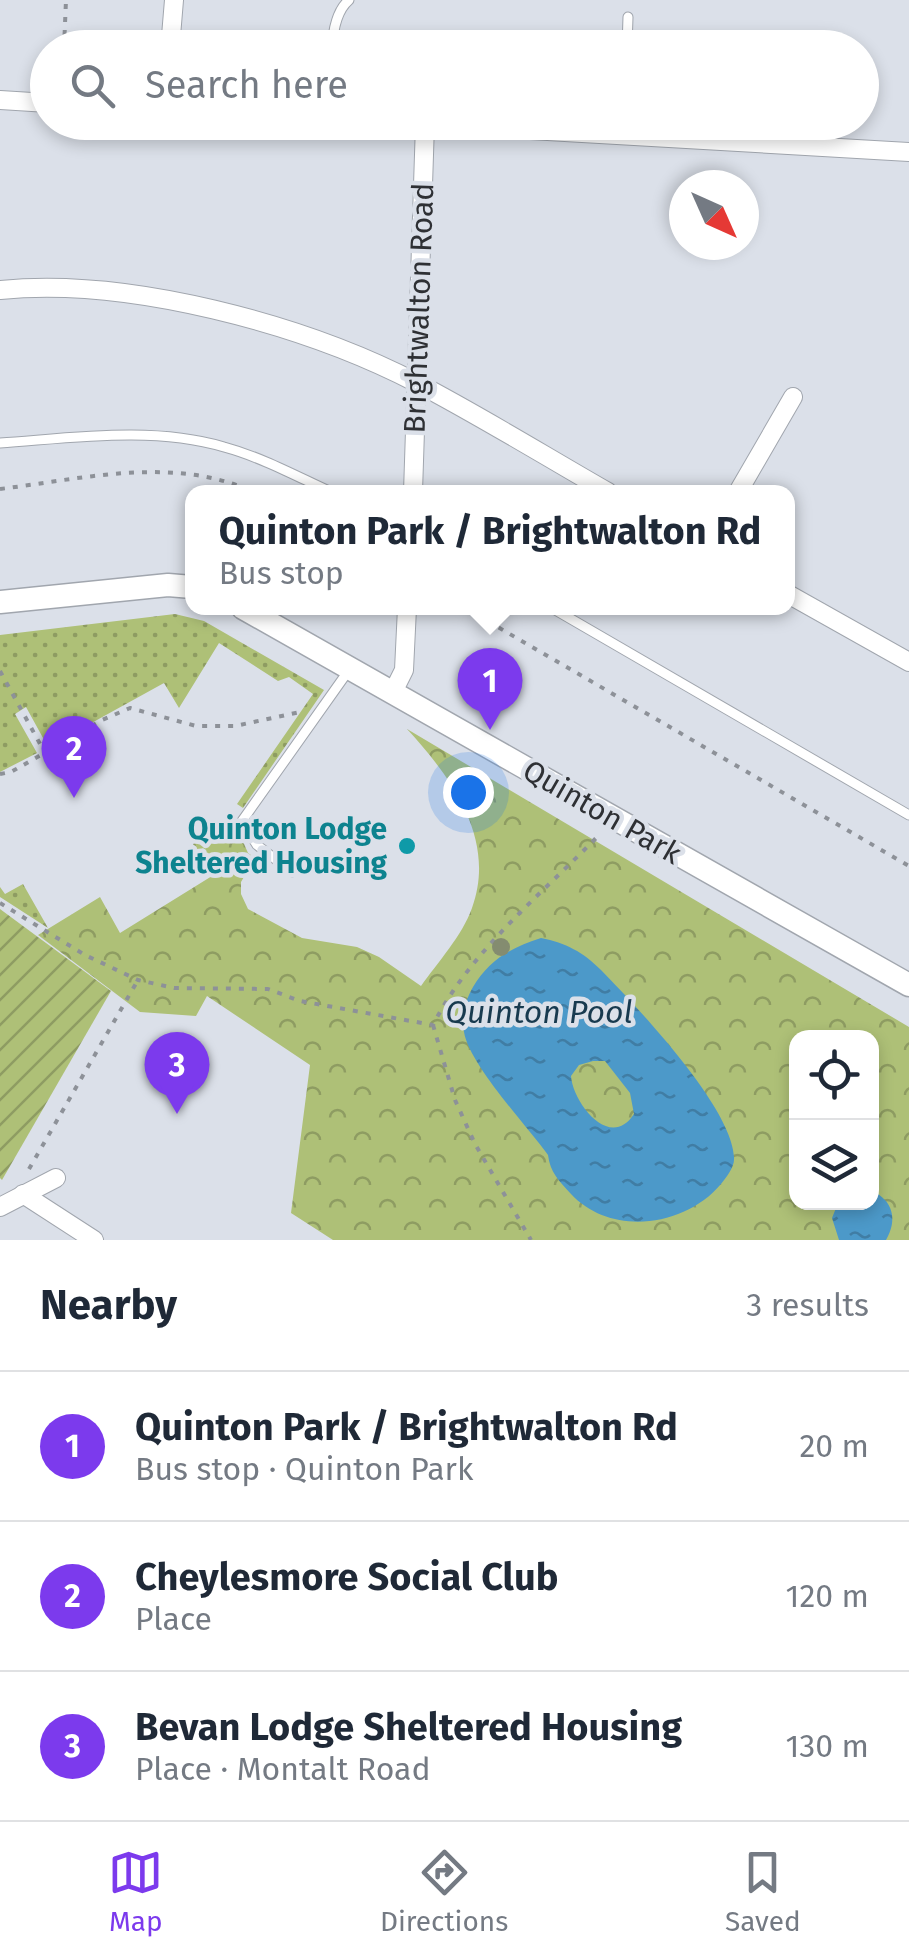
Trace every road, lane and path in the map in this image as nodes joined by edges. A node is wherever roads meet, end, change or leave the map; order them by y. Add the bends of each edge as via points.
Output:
1 (66, 0) edge
2 (174, 0) edge
3 (348, 0) edge
4 (628, 17) dead end
5 (65, 30) edge
6 (172, 30) edge
7 (334, 30) edge
8 (628, 30) edge
9 (0, 100) edge
10 (30, 102) edge
11 (424, 140) edge
12 (761, 140) edge
13 (909, 152) edge
14 (0, 290) edge
15 (415, 382) junction
16 (793, 397) dead end
17 (0, 443) edge
18 (237, 485) edge
19 (316, 485) edge
20 (413, 485) edge
21 (596, 485) edge
22 (742, 485) edge
23 (0, 489) edge
24 (185, 585) edge
25 (795, 598) edge
26 (0, 602) edge
27 (255, 615) edge
28 (407, 615) edge
29 (477, 615) edge
30 (564, 615) edge
31 (909, 662) edge
32 (350, 668) junction
33 (0, 671) edge
34 (393, 692) junction
35 (321, 710) junction
36 (45, 753) junction
37 (0, 774) edge
38 (909, 815) edge
39 (614, 820) junction
40 (909, 866) edge
41 (292, 872) dead end
42 (0, 903) edge
43 (138, 980) junction
44 (909, 985) edge
45 (433, 1026) junction
46 (56, 1178) dead end
47 (23, 1194) junction
48 (0, 1208) edge
49 (94, 1240) edge
50 (531, 1240) edge

1 - 5 path
2 - 6 street
3 - 7 lane
4 - 8 lane
9 - 10 street
11 - 15 street, Brightwalton Road
12 - 13 street
14 - 15 street via 66,286 141,294 264,325
15 - 20 street, Brightwalton Road
15 - 21 street
16 - 22 street
17 - 19 lane via 188,438
18 - 23 path via 173,472
24 - 26 street
25 - 31 street
27 - 32 street, Quinton Park
28 - 34 street via 404,670
29 - 40 path
30 - 38 lane
32 - 34 street, Quinton Park
32 - 35 lane
33 - 36 path
34 - 39 street, Quinton Park
35 - 36 path via 196,726 130,708
35 - 41 lane via 242,821 257,845
36 - 37 path
39 - 44 street, Quinton Park
39 - 45 path via 497,939
42 - 43 path
43 - 45 path via 174,988 268,989
43 - 47 path via 26,1174
45 - 50 path via 462,1114
46 - 47 street
47 - 48 street
47 - 49 street

